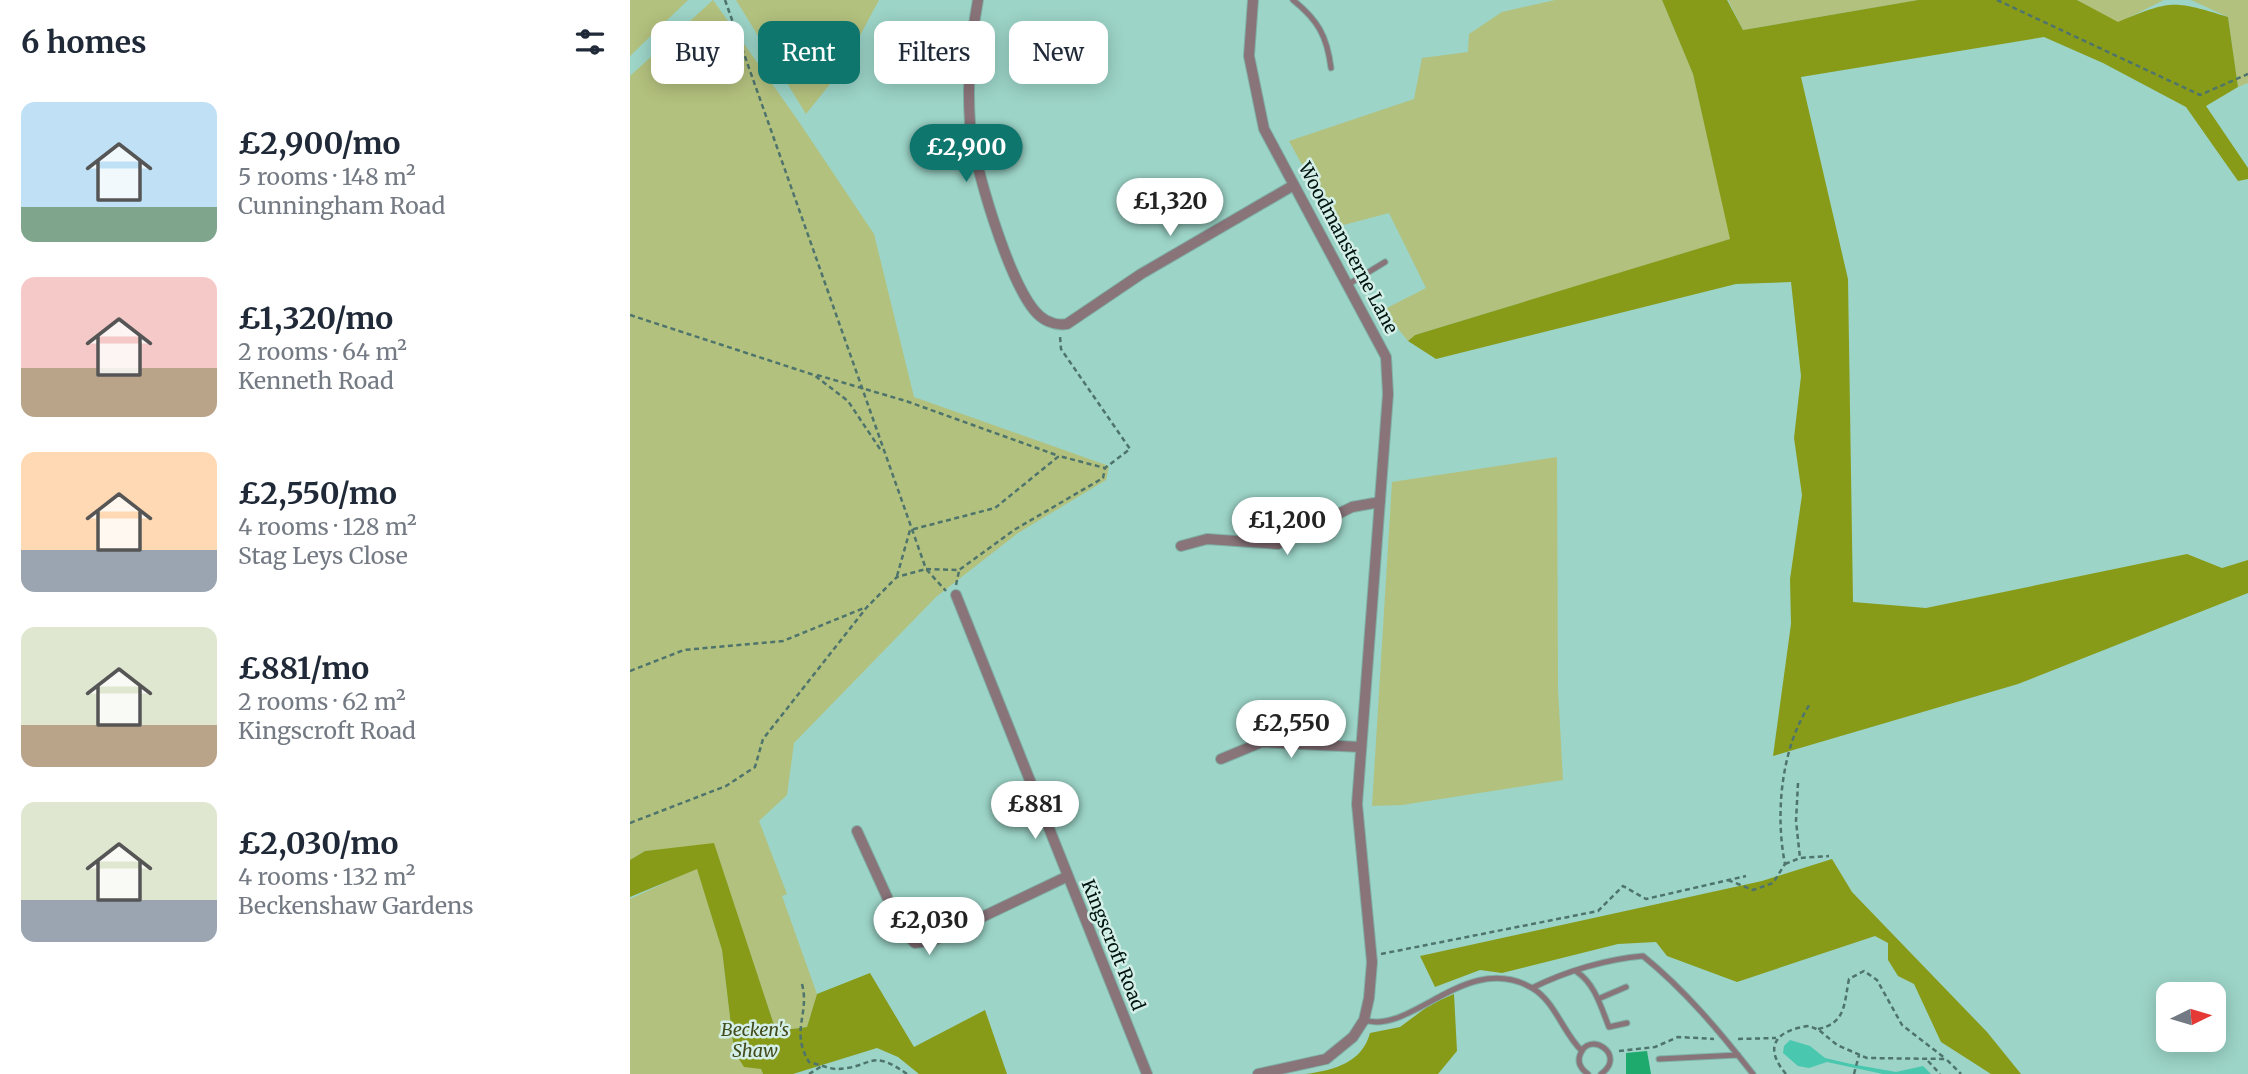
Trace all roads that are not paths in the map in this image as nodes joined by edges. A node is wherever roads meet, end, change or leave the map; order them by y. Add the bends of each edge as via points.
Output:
1 (978, 0) edge
2 (1253, 0) edge
3 (1293, 0) edge
4 (1331, 68) dead end
5 (1294, 185) junction
6 (1385, 261) dead end
7 (1349, 284) junction
8 (1380, 502) junction
9 (1181, 546) dead end
10 (956, 595) road end
11 (1360, 747) junction
12 (1221, 759) dead end
13 (857, 831) dead end
14 (1066, 877) junction
15 (1577, 972) junction
16 (1626, 987) dead end
17 (1532, 988) junction
18 (1598, 999) junction
19 (1364, 1020) junction
20 (1627, 1023) dead end
21 (1581, 1051) junction
22 (1738, 1055) junction
23 (1659, 1059) dead end
24 (1147, 1074) edge
25 (1258, 1074) edge
26 (1588, 1074) edge
27 (1602, 1074) edge
28 (1753, 1074) edge

1 - 5 street via 967,57 970,126 986,197 1010,264 1034,310 1052,324 1066,324 1141,274
2 - 5 street, Woodmansterne Lane via 1249,57 1257,106
3 - 4 lane via 1319,23
5 - 7 street, Woodmansterne Lane
6 - 7 lane
7 - 8 street, Woodmansterne Lane via 1386,357 1388,394
8 - 9 street via 1352,507 1278,544 1208,539
8 - 11 street, Woodmansterne Lane
10 - 14 street, Kingscroft Road
11 - 12 street via 1262,742
11 - 19 street, Woodmansterne Lane via 1357,804 1371,955
13 - 14 street via 902,930 915,943 934,940
14 - 24 street, Kingscroft Road
15 - 17 lane
15 - 18 lane
15 - 22 lane via 1618,958 1643,956 1668,976
16 - 18 lane
17 - 19 lane via 1490,979 1442,993 1398,1020 1377,1025
17 - 21 lane via 1564,1023
18 - 20 lane via 1609,1027
19 - 25 street via 1348,1043 1326,1059
21 - 26 lane via 1580,1066
21 - 27 lane via 1595,1044 1605,1047 1609,1066
22 - 23 lane
22 - 28 lane

